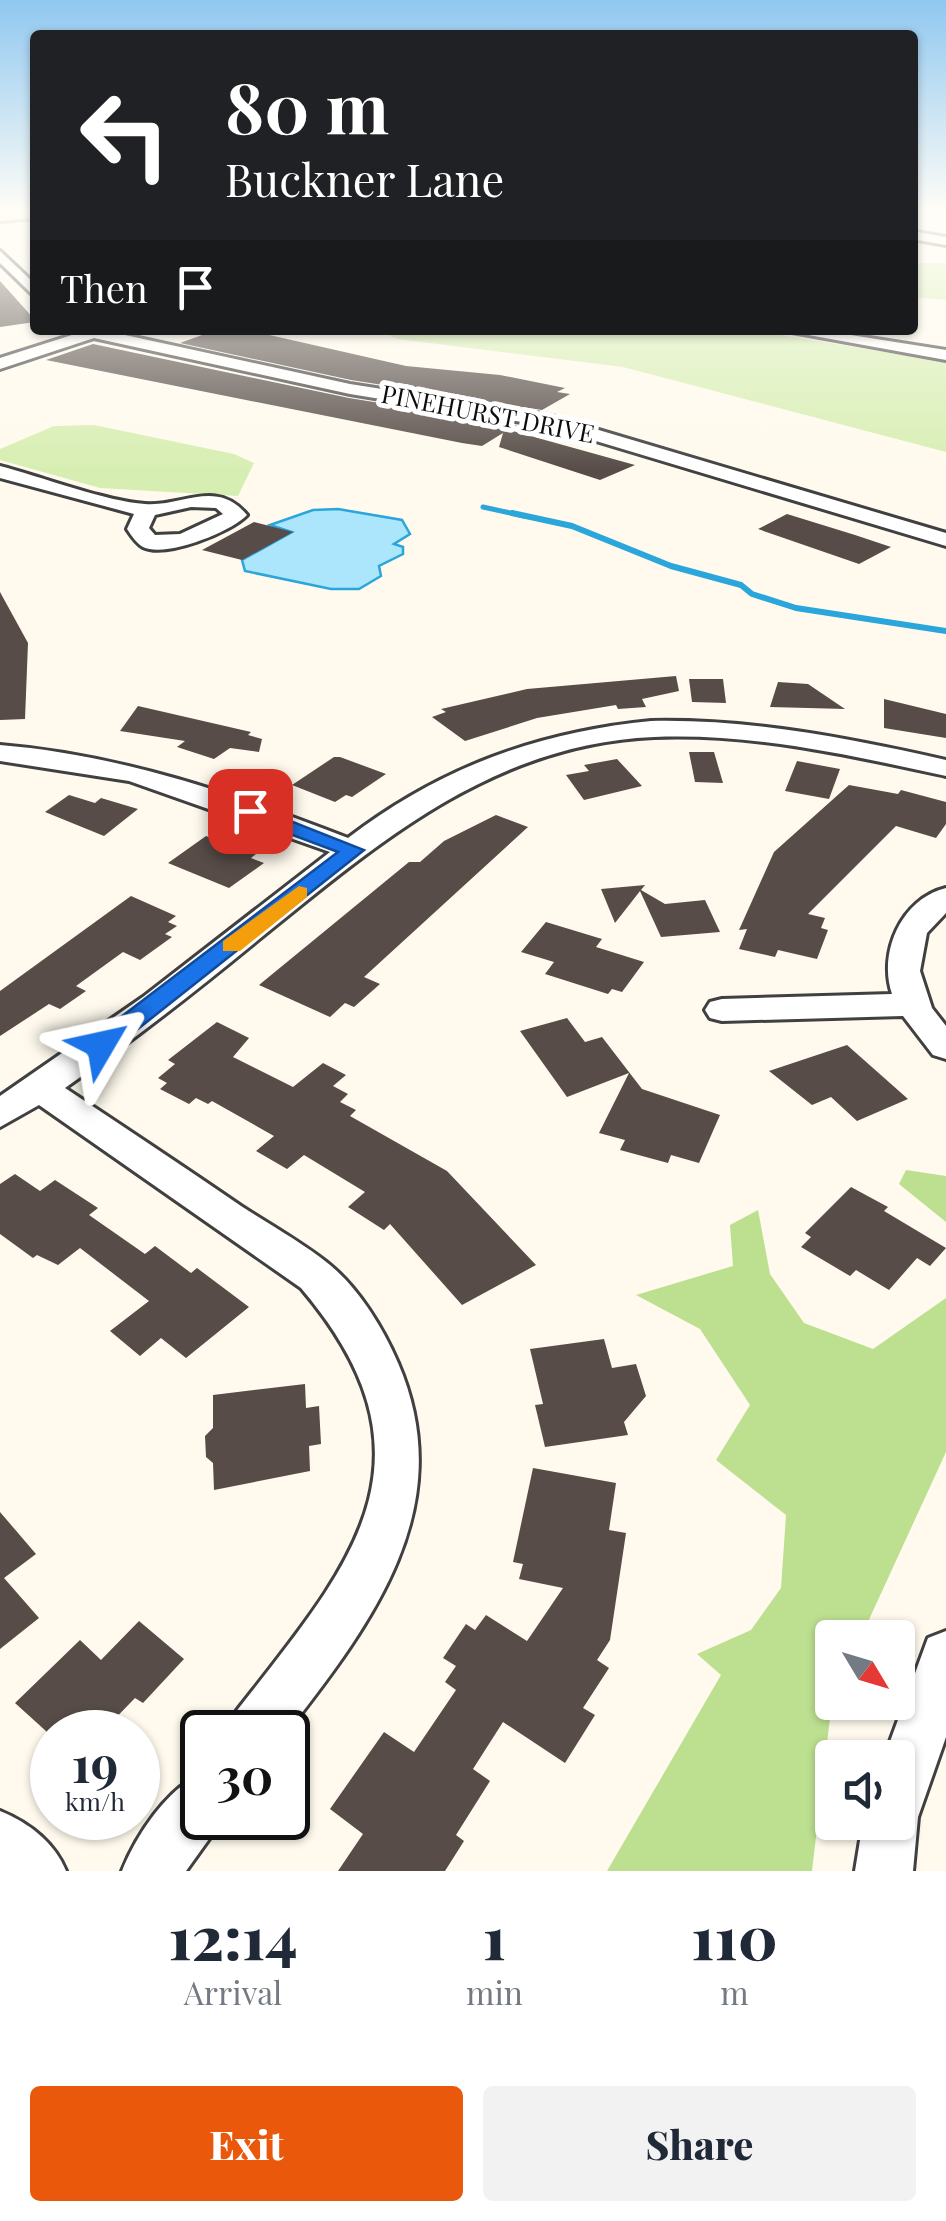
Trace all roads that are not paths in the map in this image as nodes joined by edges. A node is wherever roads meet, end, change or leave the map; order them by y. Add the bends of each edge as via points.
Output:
1 (79, 335) edge
2 (101, 335) edge
3 (820, 335) edge
4 (946, 355) edge
5 (0, 364) edge
6 (0, 472) edge
7 (146, 511) dead end
8 (946, 540) edge
9 (0, 753) edge
10 (946, 768) edge
11 (353, 850) junction
12 (946, 898) edge
13 (909, 1005) junction
14 (722, 1010) dead end
15 (946, 1047) edge
16 (40, 1088) junction
17 (0, 1114) edge
18 (946, 1656) edge
19 (271, 1710) edge
20 (915, 1748) edge
21 (180, 1832) edge
22 (0, 1840) edge
23 (889, 1840) edge
24 (36, 1871) edge
25 (151, 1871) edge
26 (884, 1871) edge

1 - 5 street
2 - 8 street, PINEHURST DRIVE via 350,389 548,422
3 - 4 street
6 - 7 street
9 - 11 street via 64,756 142,773
10 - 11 street via 770,734 612,732 562,741 456,777
11 - 16 street
12 - 13 street via 907,937 902,973
13 - 14 street
13 - 15 street
16 - 17 street
16 - 19 street via 316,1277 374,1348 391,1395 398,1447 393,1498 354,1599
18 - 20 street
21 - 25 street
22 - 24 street
23 - 26 street

